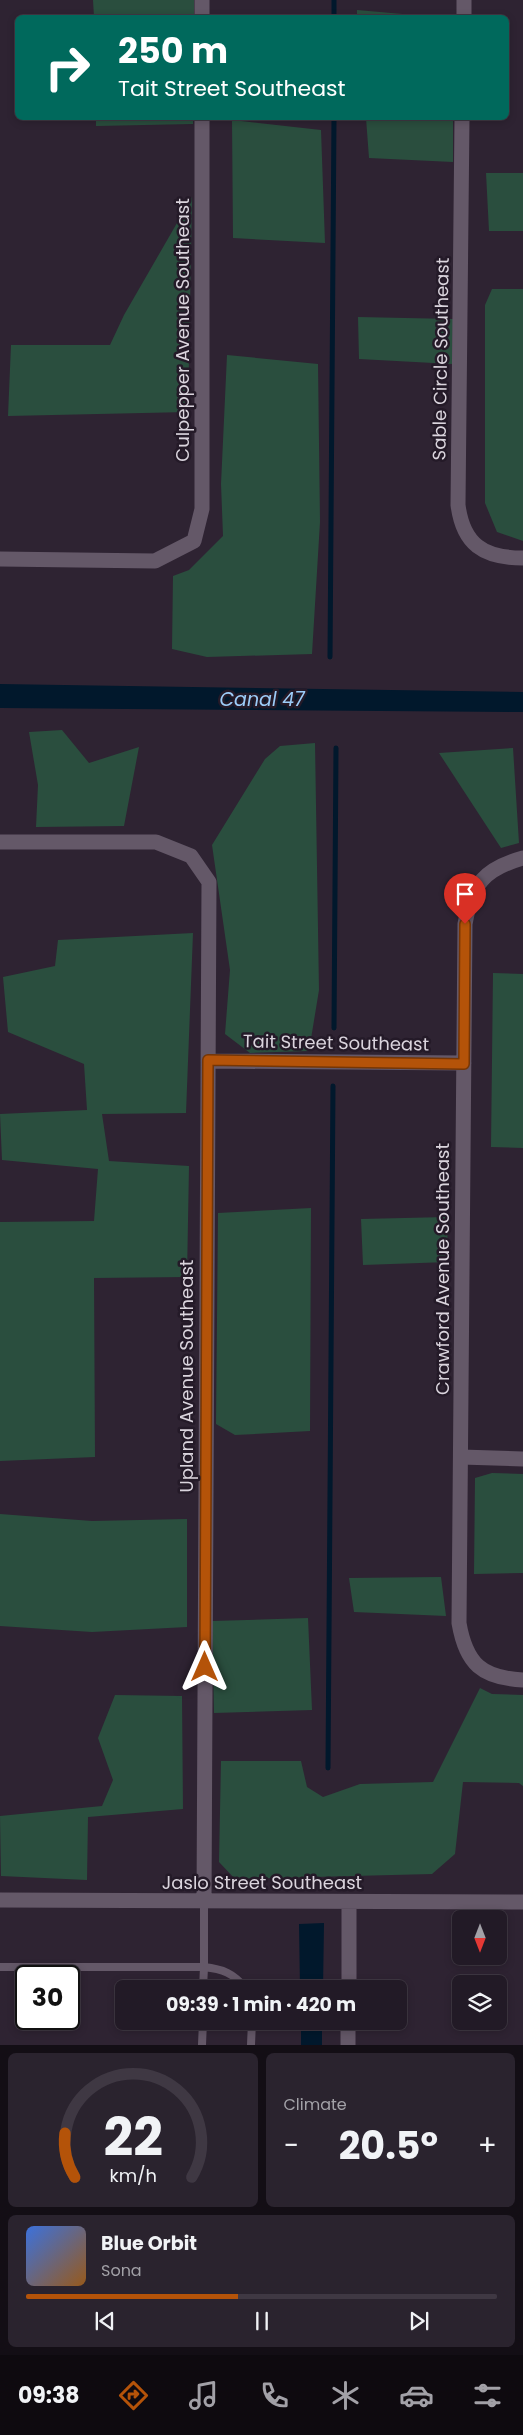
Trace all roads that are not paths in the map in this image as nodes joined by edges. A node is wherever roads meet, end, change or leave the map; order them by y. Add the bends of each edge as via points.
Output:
1 (202, 0) edge
2 (464, 0) edge
3 (202, 15) edge
4 (464, 15) edge
5 (202, 120) edge
6 (462, 120) edge
7 (523, 558) edge
8 (0, 559) edge
9 (0, 842) edge
10 (523, 858) edge
11 (208, 1060) junction
12 (464, 1064) junction
13 (461, 1457) junction
14 (523, 1458) edge
15 (523, 1680) edge
16 (0, 1900) edge
17 (204, 1902) junction
18 (523, 1902) edge
19 (349, 1903) junction
20 (204, 1966) junction
21 (0, 1967) edge
22 (203, 1980) edge
23 (240, 1980) edge
24 (349, 1980) edge
25 (203, 2030) edge
26 (252, 2030) edge
27 (348, 2030) edge
28 (202, 2045) edge
29 (251, 2045) edge
30 (348, 2045) edge

1 - 3 street
2 - 4 street
5 - 8 street, Culpepper Avenue Southeast via 202,509 194,541 155,561
6 - 7 street, Sable Circle Southeast via 460,522 470,541 487,552
9 - 11 street, Upland Avenue Southeast via 156,842 191,856 209,882
10 - 12 street, Crawford Avenue Southeast via 501,864 484,877 469,899 465,924
11 - 12 street, Tait Street Southeast
11 - 17 street, Upland Avenue Southeast
12 - 13 street, Crawford Avenue Southeast
13 - 14 street
13 - 15 street, Crawford Avenue Southeast via 459,1623 463,1646 473,1663 493,1676
16 - 17 street, Jaslo Street Southeast
17 - 19 street, Jaslo Street Southeast
17 - 20 lane
18 - 19 street, Jaslo Street Southeast
19 - 24 street
20 - 21 lane
20 - 22 lane
20 - 23 lane via 224,1970
25 - 28 lane
26 - 29 lane
27 - 30 street

